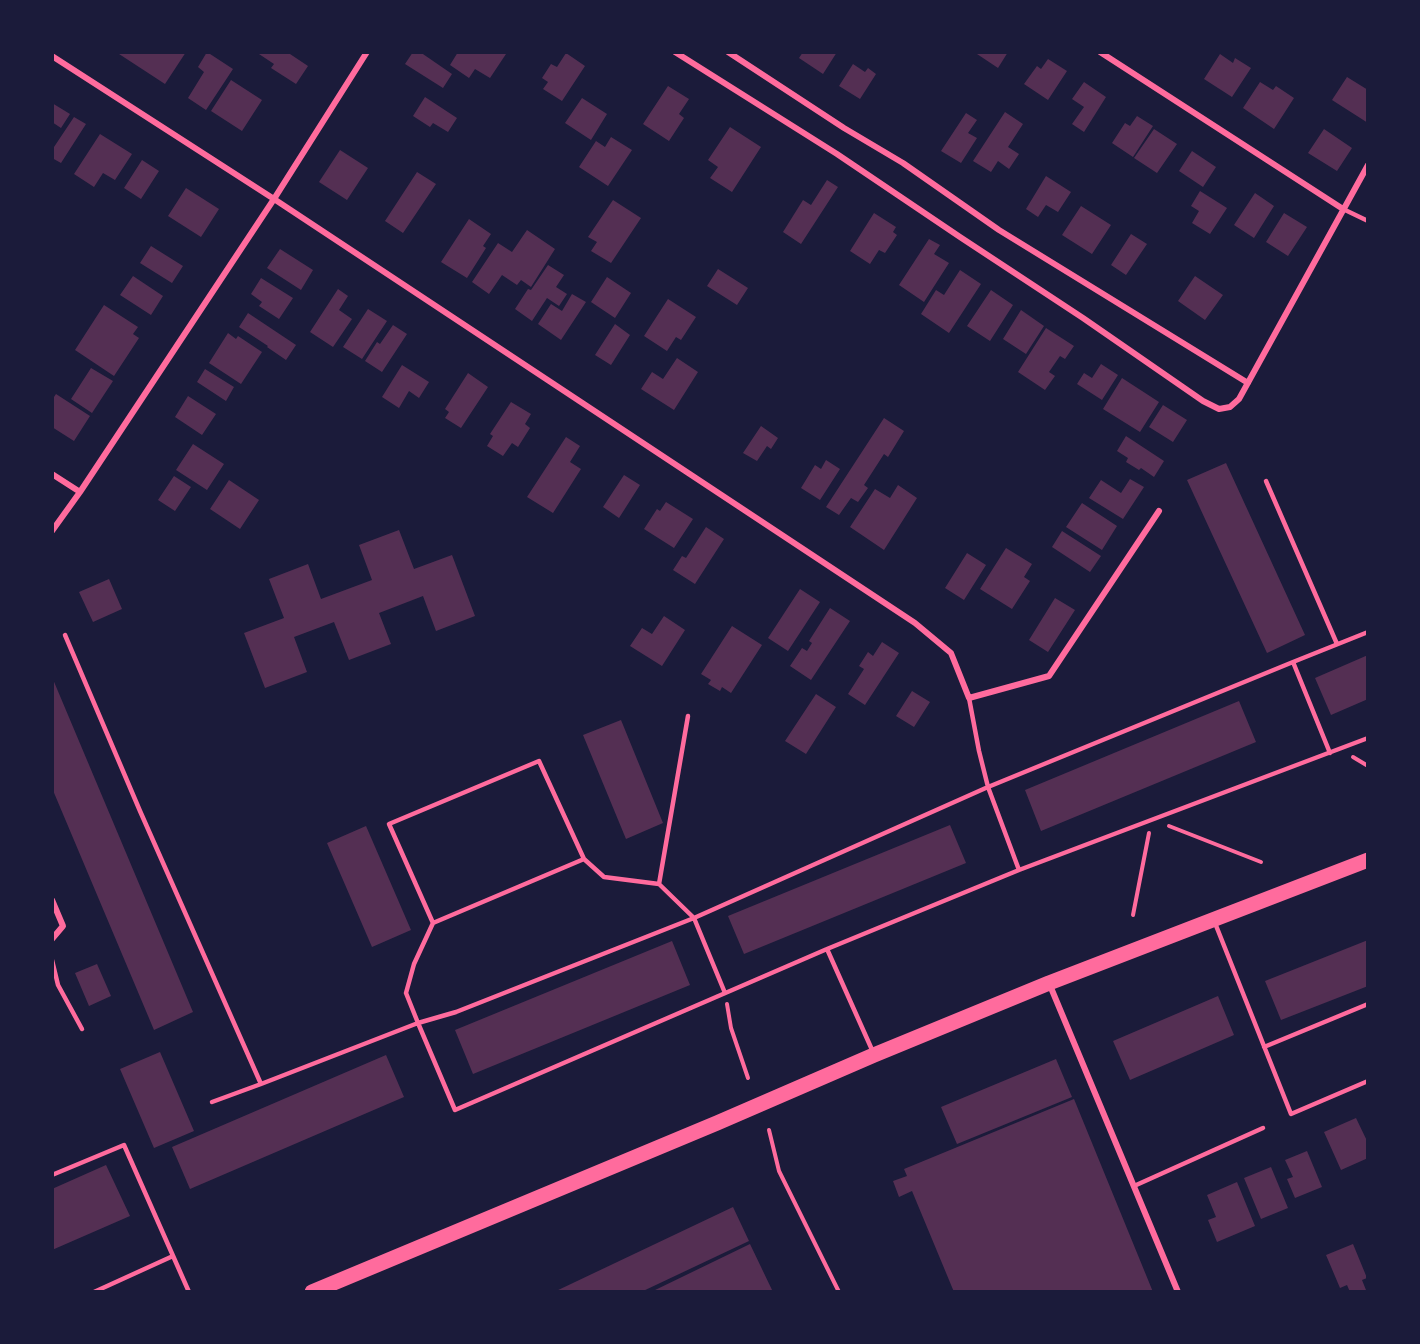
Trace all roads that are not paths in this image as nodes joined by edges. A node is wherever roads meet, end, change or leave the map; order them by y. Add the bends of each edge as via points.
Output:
1 (368, 52) edge
2 (675, 52) edge
3 (728, 52) edge
4 (1100, 52) edge
5 (52, 56) edge
6 (1368, 165) edge
7 (274, 199) junction
8 (1343, 209) junction
9 (1368, 221) edge
10 (1248, 383) junction
11 (52, 474) edge
12 (1266, 481) dead end
13 (80, 492) junction
14 (1159, 511) dead end
15 (52, 531) edge
16 (1368, 632) edge
17 (65, 635) dead end
18 (1337, 644) junction
19 (1293, 662) junction
20 (969, 698) junction
21 (688, 716) dead end
22 (1368, 738) edge
23 (1330, 753) junction
24 (988, 787) junction
25 (584, 860) junction
26 (1368, 860) edge
27 (1019, 870) junction
28 (659, 884) junction
29 (52, 900) edge
30 (694, 918) junction
31 (1214, 920) junction
32 (433, 923) junction
33 (52, 939) edge
34 (827, 949) junction
35 (52, 960) edge
36 (1049, 984) junction
37 (725, 993) junction
38 (1368, 1004) edge
39 (418, 1023) junction
40 (82, 1029) dead end
41 (1264, 1047) junction
42 (874, 1055) junction
43 (1368, 1081) edge
44 (261, 1084) junction
45 (212, 1102) dead end
46 (1263, 1128) dead end
47 (52, 1175) edge
48 (1134, 1186) junction
49 (173, 1256) junction
50 (94, 1292) edge
51 (189, 1292) edge
52 (312, 1292) edge
53 (1178, 1292) edge

1 - 7 street
2 - 10 street via 837,154 1203,401 1220,409 1230,407
3 - 10 street via 903,163 999,230
4 - 8 street
5 - 7 street
6 - 8 street
7 - 13 street
7 - 20 street via 915,622 951,653
8 - 9 lane
8 - 10 street
11 - 13 street
12 - 18 lane
13 - 15 street
14 - 20 street via 1049,676
16 - 18 lane
17 - 44 lane
18 - 19 lane
19 - 23 lane
19 - 24 lane
20 - 24 lane
21 - 28 lane
22 - 23 lane
23 - 27 lane
24 - 27 lane
24 - 30 lane
25 - 28 lane via 604,877
25 - 32 lane
25 - 32 lane via 539,760 389,824
26 - 31 main road
27 - 34 lane
28 - 30 lane
29 - 33 street via 63,926
30 - 37 lane
30 - 39 lane via 456,1012
31 - 36 main road
31 - 41 lane
32 - 39 lane via 406,993
34 - 37 lane
34 - 42 lane
35 - 40 lane via 58,985
36 - 42 main road
36 - 48 street
37 - 39 lane via 455,1110
38 - 41 lane
39 - 44 lane
41 - 43 lane via 1291,1114
42 - 52 main road
44 - 45 lane
46 - 48 lane
47 - 49 lane via 124,1145
48 - 53 street
49 - 50 lane
49 - 51 lane

